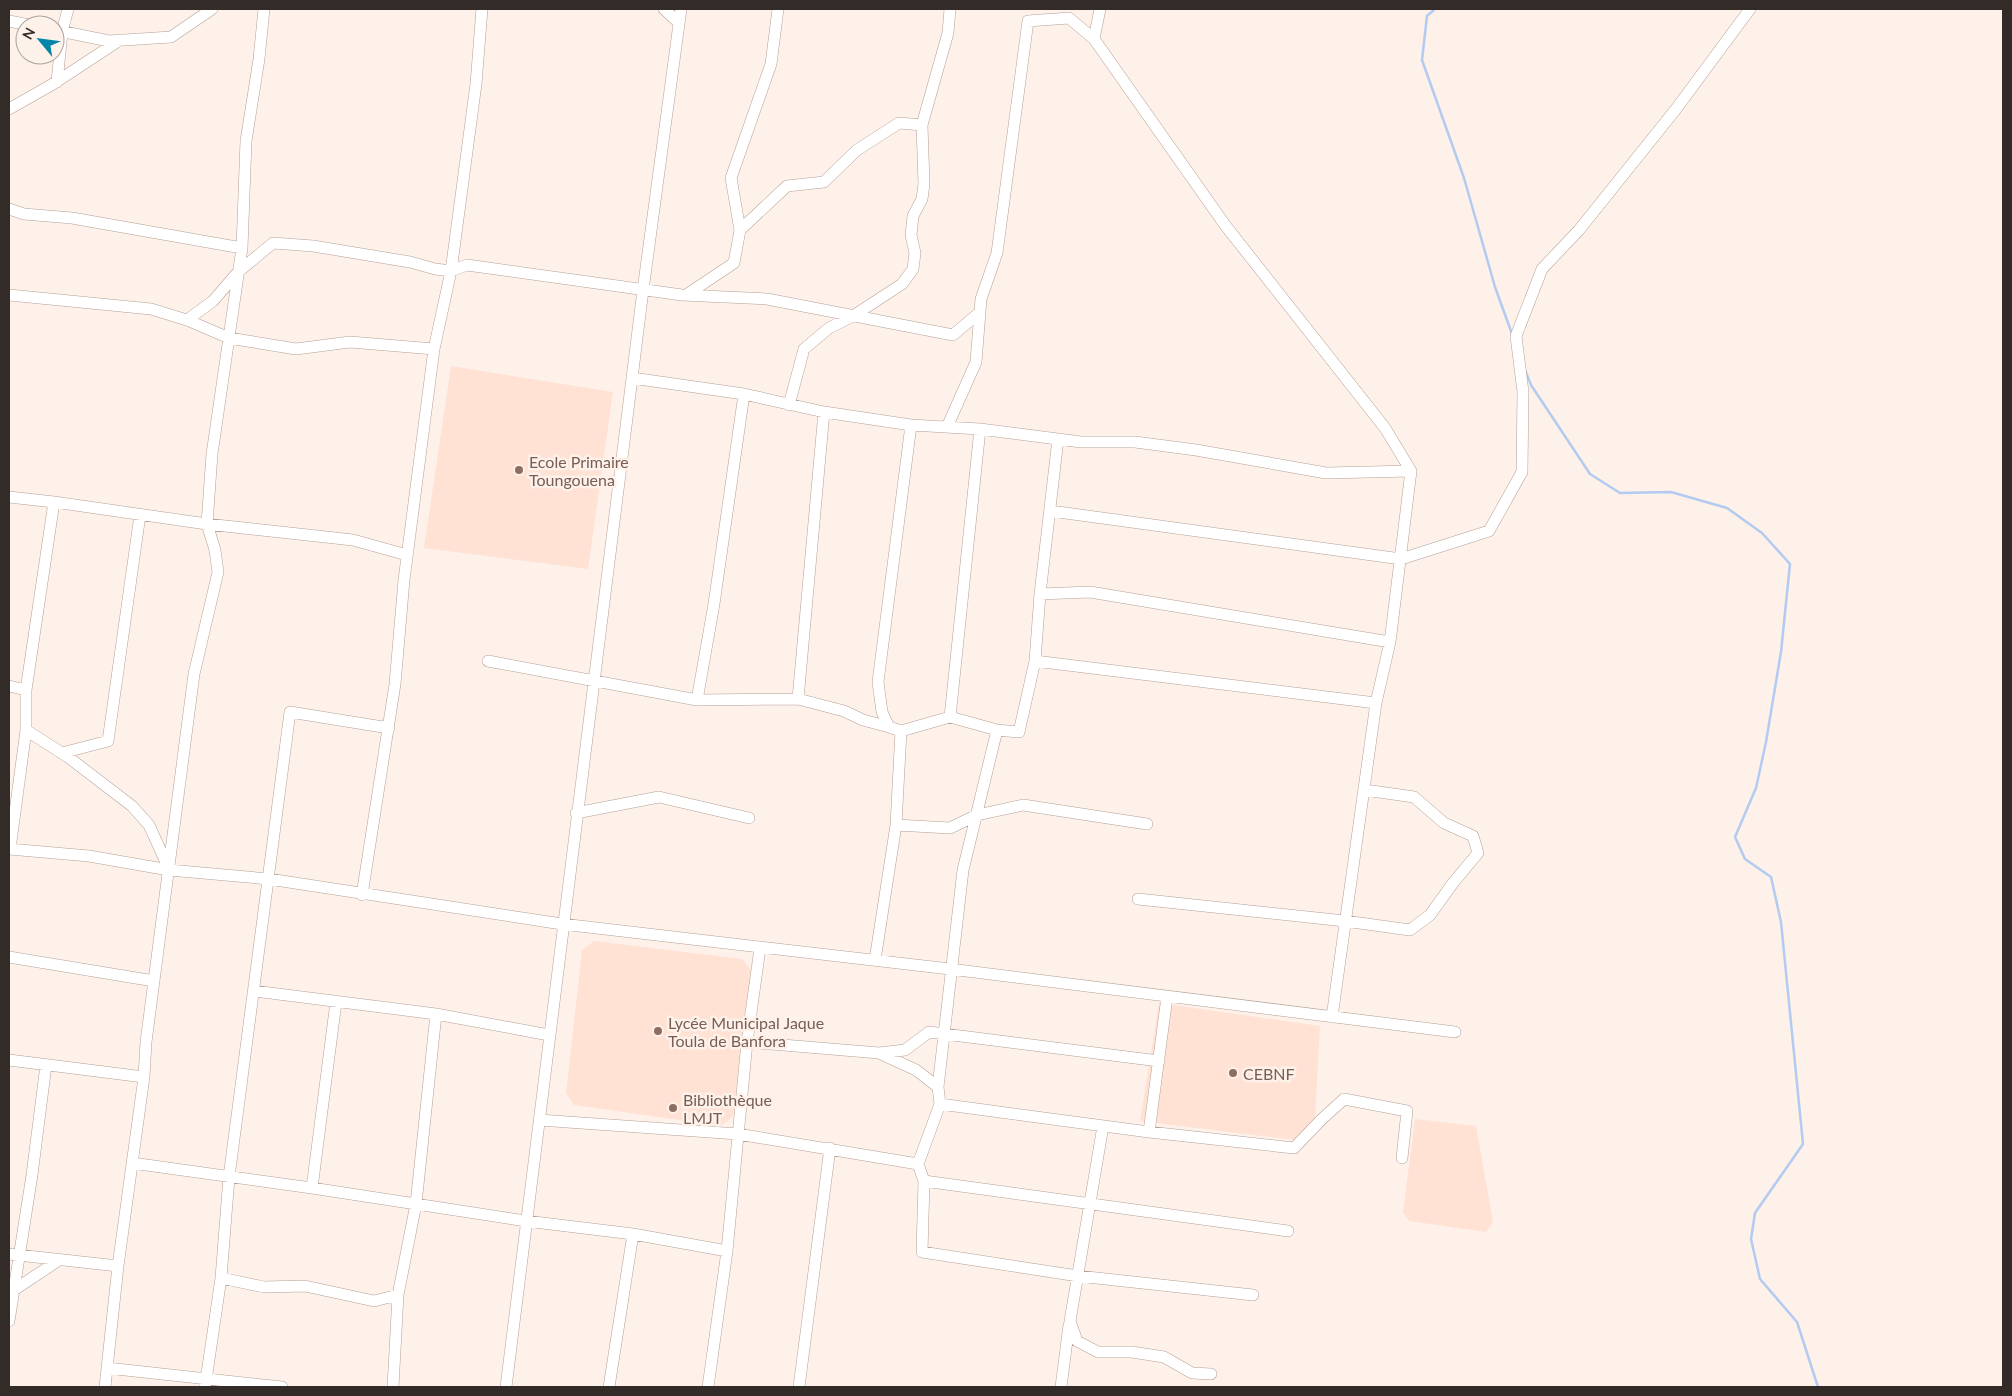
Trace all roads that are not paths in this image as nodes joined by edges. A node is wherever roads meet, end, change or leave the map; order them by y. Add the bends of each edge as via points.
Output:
1 (212, 9) edge
2 (264, 9) edge
3 (482, 9) edge
4 (664, 9) edge
5 (681, 9) edge
6 (778, 9) edge
7 (950, 9) edge
8 (1027, 9) edge
9 (1100, 9) edge
10 (1750, 9) edge
11 (1028, 21) junction
12 (678, 22) junction
13 (65, 32) edge
14 (1094, 39) junction
15 (121, 40) junction
16 (57, 65) edge
17 (57, 82) junction
18 (9, 109) edge
19 (922, 125) junction
20 (9, 209) edge
21 (740, 230) junction
22 (242, 248) junction
23 (452, 271) junction
24 (238, 272) junction
25 (643, 290) junction
26 (9, 295) edge
27 (686, 295) junction
28 (980, 312) junction
29 (853, 316) junction
30 (187, 320) junction
31 (229, 338) junction
32 (434, 348) junction
33 (632, 378) junction
34 (744, 394) junction
35 (788, 405) junction
36 (824, 412) junction
37 (911, 425) junction
38 (947, 427) junction
39 (980, 429) junction
40 (1058, 439) junction
41 (1411, 471) junction
42 (9, 497) edge
43 (54, 502) junction
44 (1051, 511) junction
45 (140, 515) junction
46 (207, 524) junction
47 (407, 555) junction
48 (1402, 559) junction
49 (1040, 594) junction
50 (1390, 642) junction
51 (488, 661) dead end
52 (1035, 661) junction
53 (593, 681) junction
54 (9, 686) edge
55 (26, 690) junction
56 (798, 699) junction
57 (697, 700) junction
58 (1376, 703) junction
59 (950, 717) junction
60 (389, 728) junction
61 (889, 728) junction
62 (26, 730) junction
63 (997, 730) junction
64 (901, 731) junction
65 (62, 753) junction
66 (1365, 790) junction
67 (576, 813) junction
68 (977, 814) junction
69 (749, 818) dead end
70 (1147, 824) dead end
71 (896, 825) junction
72 (10, 849) edge
73 (169, 870) junction
74 (269, 880) junction
75 (362, 895) junction
76 (1138, 899) dead end
77 (1345, 921) junction
78 (562, 924) junction
79 (760, 948) junction
80 (9, 957) edge
81 (875, 960) junction
82 (950, 969) junction
83 (154, 980) junction
84 (254, 991) junction
85 (1167, 996) junction
86 (336, 1002) junction
87 (436, 1014) junction
88 (1332, 1017) junction
89 (1455, 1032) dead end
90 (945, 1034) junction
91 (549, 1035) junction
92 (747, 1042) junction
93 (879, 1054) junction
94 (9, 1060) edge
95 (1159, 1061) junction
96 (46, 1065) junction
97 (144, 1077) junction
98 (938, 1087) junction
99 (940, 1104) junction
100 (539, 1120) junction
101 (1103, 1126) junction
102 (1149, 1132) junction
103 (738, 1134) junction
104 (830, 1148) junction
105 (1402, 1158) dead end
106 (132, 1163) junction
107 (918, 1164) junction
108 (229, 1177) junction
109 (924, 1181) junction
110 (312, 1188) junction
111 (416, 1204) junction
112 (1090, 1204) junction
113 (526, 1221) junction
114 (1288, 1231) dead end
115 (633, 1234) junction
116 (727, 1252) junction
117 (14, 1255) edge
118 (59, 1260) junction
119 (118, 1266) junction
120 (1078, 1276) junction
121 (221, 1278) junction
122 (14, 1290) junction
123 (398, 1295) junction
124 (1253, 1295) dead end
125 (9, 1321) edge
126 (1070, 1321) junction
127 (107, 1368) junction
128 (1211, 1374) dead end
129 (205, 1383) edge
130 (105, 1387) edge
131 (282, 1387) edge
132 (393, 1387) edge
133 (506, 1387) edge
134 (609, 1387) edge
135 (708, 1387) edge
136 (799, 1387) edge
137 (1061, 1387) edge

1 - 15 street via 171,37
2 - 22 street via 246,141
3 - 23 street via 476,84
4 - 12 street
5 - 12 street
6 - 21 street via 771,64 731,178
7 - 19 street via 948,33
8 - 11 street
9 - 14 street
10 - 48 street via 1676,110 1579,230 1542,269 1516,336 1523,392 1522,472 1489,531
11 - 14 street via 1069,18
11 - 28 street via 997,253 981,299
12 - 25 street
13 - 15 street via 109,41
14 - 41 street via 1225,225 1385,428
15 - 17 street
16 - 17 street
17 - 18 street
19 - 21 street via 899,122 857,150 824,182 788,186
19 - 29 street via 924,184 922,199 913,216 913,269 902,284
20 - 22 street
21 - 27 street via 734,262
22 - 24 street
23 - 24 street via 313,246 273,243
23 - 25 street via 467,265
23 - 32 street
24 - 30 street via 213,301
24 - 31 street
25 - 27 street
25 - 33 street
26 - 30 street via 152,309
27 - 29 street via 767,299
28 - 29 street via 953,335
28 - 38 street via 976,362
29 - 35 street via 829,328 804,349
30 - 31 street
31 - 32 street via 296,349 350,342
31 - 46 street via 212,454
32 - 47 street
33 - 34 street
33 - 53 street
34 - 35 street
34 - 57 street
35 - 36 street
36 - 37 street
36 - 56 street
37 - 38 street
37 - 61 street via 878,682 882,712
38 - 39 street
39 - 40 street
39 - 59 street
40 - 41 street via 1135,442 1326,473
40 - 44 street
41 - 48 street
42 - 43 street
43 - 45 street
43 - 55 street
44 - 48 street
44 - 49 street
45 - 46 street
45 - 65 street via 108,741
46 - 47 street via 353,540
46 - 73 street via 218,572 194,674
47 - 60 street
48 - 50 street
49 - 50 street via 1090,592
49 - 52 street
50 - 58 street
51 - 53 street
52 - 58 street
52 - 63 street via 1019,732
53 - 57 street
53 - 67 street
54 - 55 street
55 - 62 street
56 - 57 street
56 - 61 street via 844,711
58 - 66 street
59 - 63 street
59 - 64 street
60 - 74 street via 290,712
60 - 75 street
61 - 64 street
62 - 65 street
62 - 72 street
63 - 68 street
64 - 71 street
65 - 73 street via 132,806 149,825
66 - 77 street
66 - 77 street via 1414,797 1444,823 1473,836 1478,853 1430,915 1410,930
67 - 69 street via 659,798
67 - 78 street
68 - 70 street via 1023,804
68 - 71 street via 950,828
68 - 82 street via 963,870
71 - 81 street
72 - 73 street via 89,856
73 - 74 street
73 - 83 street
74 - 75 street
74 - 84 street
75 - 78 street
76 - 77 street
77 - 88 street
78 - 79 street
78 - 91 street
79 - 81 street
79 - 92 street
80 - 83 street
81 - 82 street
82 - 85 street
82 - 90 street
83 - 97 street
84 - 86 street
84 - 108 street
85 - 88 street
85 - 95 street
86 - 87 street
86 - 110 street
87 - 91 street
87 - 111 street
88 - 89 street
90 - 93 street via 929,1032 905,1050
90 - 95 street
90 - 98 street
91 - 100 street
92 - 93 street
92 - 103 street
93 - 98 street via 916,1070
94 - 96 street
95 - 102 street
96 - 97 street
96 - 117 street
97 - 106 street
98 - 99 street
99 - 101 street
99 - 107 street
100 - 103 street
100 - 113 street
101 - 102 street
101 - 112 street
102 - 105 street via 1294,1148 1344,1099 1408,1110
103 - 104 street
103 - 116 street
104 - 107 street
104 - 136 street
106 - 108 street
106 - 119 street
107 - 109 street
108 - 110 street
108 - 121 street
109 - 112 street
109 - 120 street via 922,1252
110 - 111 street
111 - 113 street
111 - 123 street
112 - 114 street
112 - 120 street
113 - 115 street
113 - 133 street
115 - 116 street
115 - 134 street
116 - 135 street
117 - 118 street
117 - 122 street
118 - 119 street
118 - 122 street
119 - 127 street
120 - 124 street
120 - 126 street
121 - 123 street via 264,1287 305,1286 374,1301
121 - 129 street
122 - 125 street
123 - 132 street
126 - 128 street via 1077,1341 1098,1352 1132,1352 1164,1357 1192,1373
126 - 137 street
127 - 129 street
127 - 130 street
129 - 131 street

